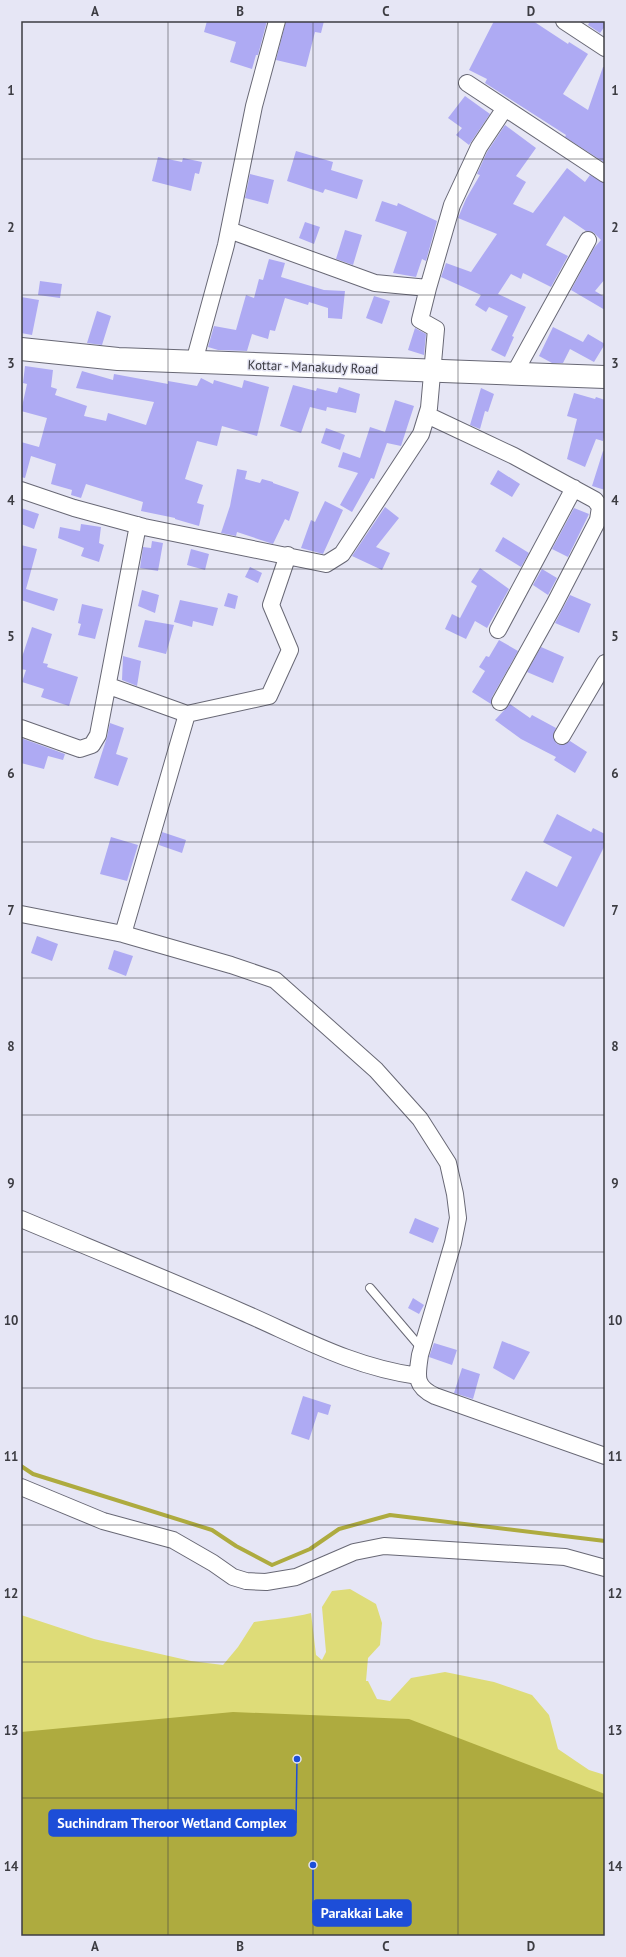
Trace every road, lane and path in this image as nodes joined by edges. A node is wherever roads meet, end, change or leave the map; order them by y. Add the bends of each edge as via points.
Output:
1 (277, 21) edge
2 (564, 21) edge
3 (605, 48) edge
4 (467, 83) dead end
5 (505, 108) junction
6 (605, 174) edge
7 (229, 230) junction
8 (588, 240) dead end
9 (428, 288) junction
10 (21, 349) edge
11 (194, 362) junction
12 (433, 371) junction
13 (514, 374) junction
14 (604, 376) edge
15 (427, 415) junction
16 (574, 488) junction
17 (21, 490) edge
18 (602, 505) edge
19 (138, 525) junction
20 (288, 555) junction
21 (498, 630) dead end
22 (605, 663) edge
23 (109, 686) junction
24 (500, 702) dead end
25 (187, 714) junction
26 (21, 728) edge
27 (562, 736) dead end
28 (21, 914) edge
29 (123, 934) junction
30 (21, 1219) edge
31 (370, 1288) dead end
32 (422, 1349) junction
33 (418, 1376) junction
34 (605, 1456) edge
35 (21, 1487) edge
36 (605, 1568) edge

1 - 7 street via 254,106
2 - 3 street
4 - 5 street
5 - 6 street
5 - 9 street via 479,147 452,204
7 - 9 street via 375,284
7 - 11 street
8 - 13 street
9 - 12 street via 420,320 436,329
10 - 11 main road, Kottar - Manakudy Road via 118,359
11 - 12 main road, Kottar - Manakudy Road
12 - 13 main road, Kottar - Manakudy Road
12 - 15 street
13 - 14 main road, Kottar - Manakudy Road
15 - 16 street
15 - 20 street via 422,434 342,554 326,564
16 - 18 street
16 - 21 street
17 - 19 street via 74,508
18 - 24 street via 598,520 554,605
19 - 20 street
19 - 23 street
20 - 25 street via 271,606 290,650 269,696
22 - 27 street
23 - 25 street
23 - 26 street via 98,735 92,745 86,748 74,748
25 - 29 street
28 - 29 street
29 - 32 street via 275,980 376,1070 420,1119 448,1163 458,1218
30 - 33 street via 242,1312 337,1356 378,1369
31 - 32 lane
32 - 33 street
33 - 34 street via 420,1385 426,1392 435,1396
35 - 36 street via 103,1521 173,1540 213,1562 233,1577 246,1581 266,1582 296,1577 354,1552 384,1546 565,1557

